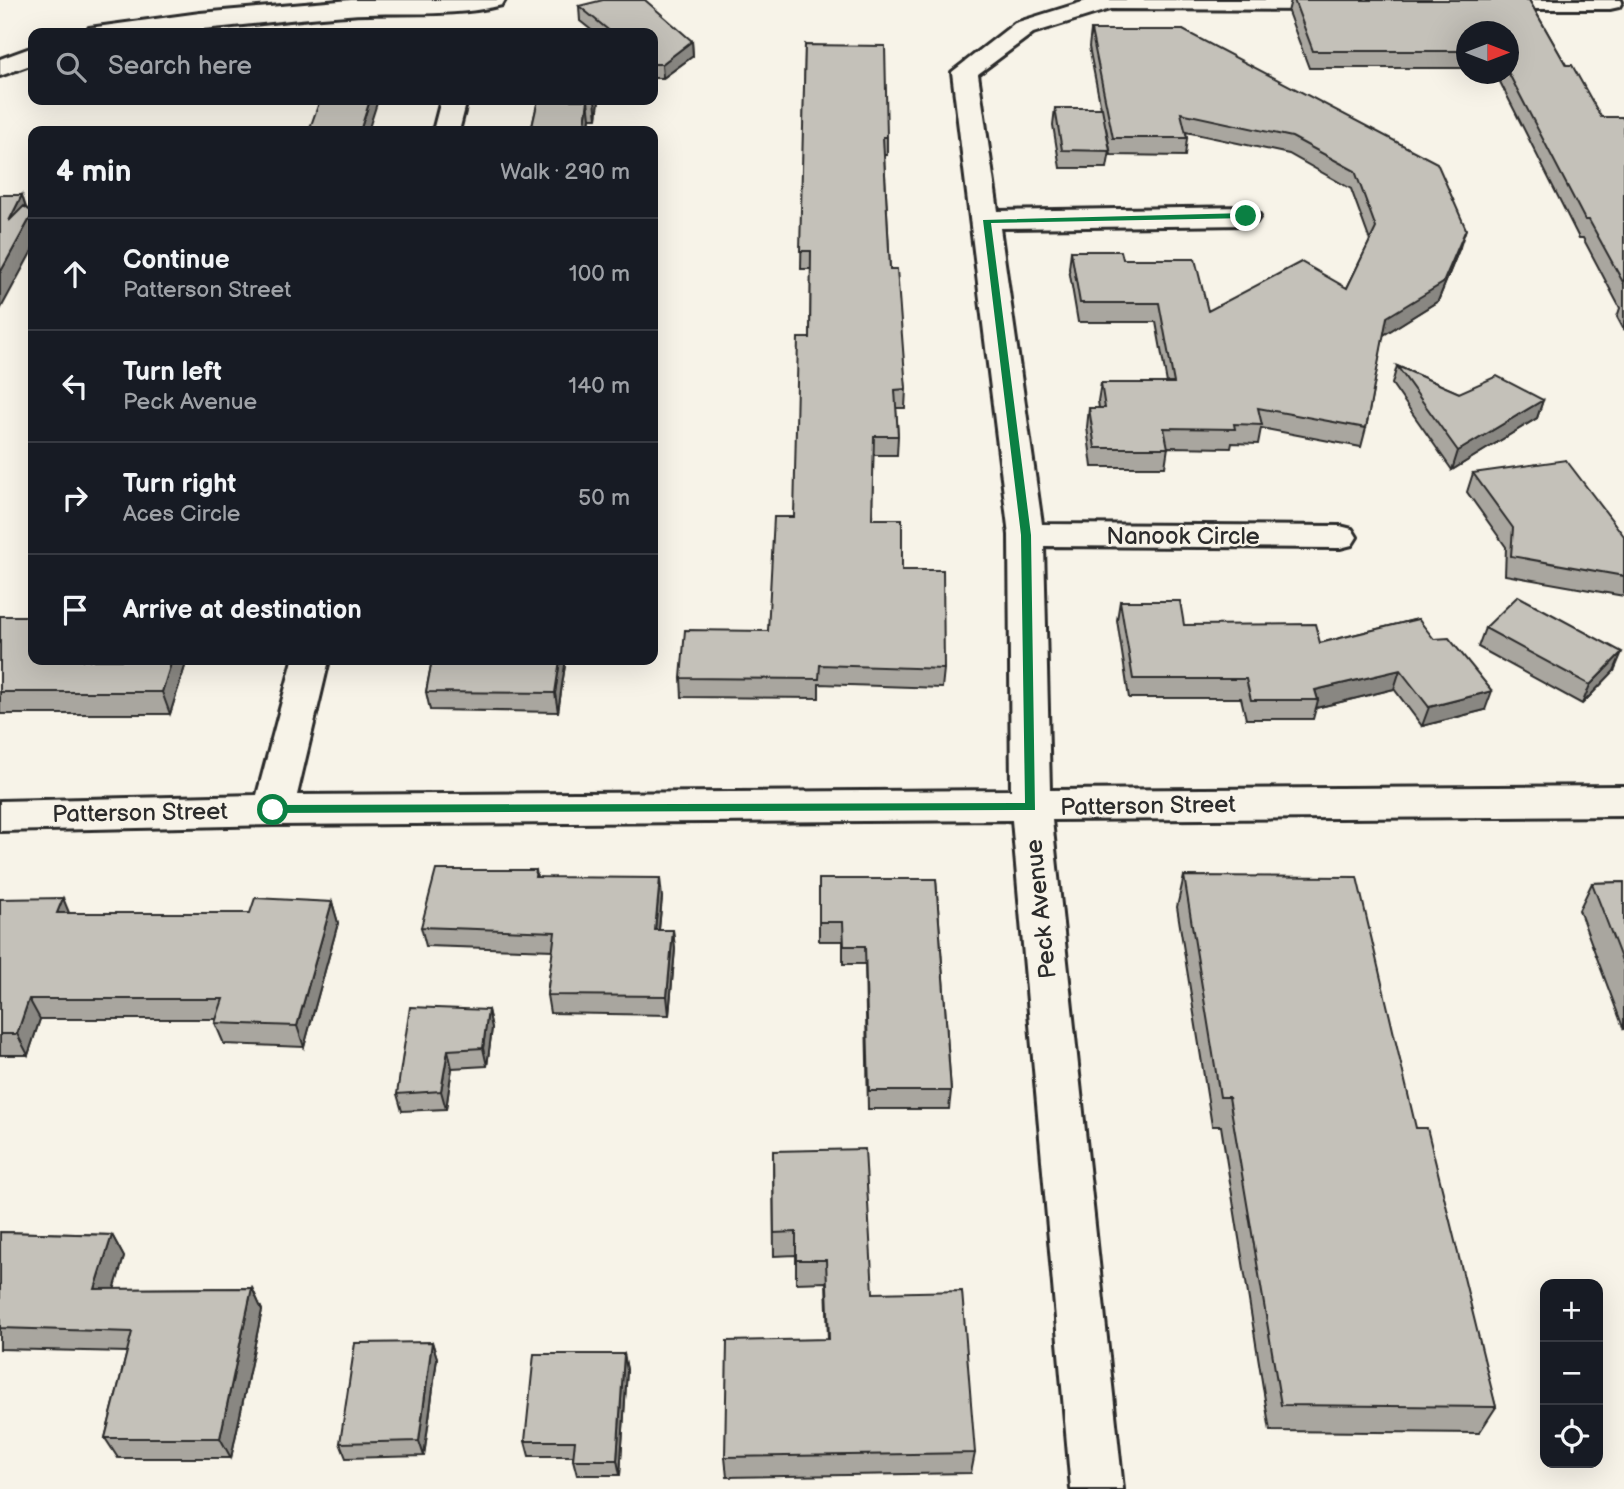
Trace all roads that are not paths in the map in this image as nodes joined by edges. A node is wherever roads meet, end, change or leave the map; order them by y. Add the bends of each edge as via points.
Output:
1 (1222, 1) edge
2 (1375, 2) edge
3 (1444, 2) edge
4 (232, 8) edge
5 (1614, 8) edge
6 (481, 9) edge
7 (125, 28) edge
8 (28, 57) edge
9 (0, 68) edge
10 (453, 105) edge
11 (447, 126) edge
12 (1246, 216) dead end
13 (987, 220) junction
14 (1026, 535) junction
15 (1340, 537) dead end
16 (311, 665) edge
17 (1624, 801) edge
18 (1031, 807) junction
19 (273, 810) junction
20 (0, 816) edge
21 (1097, 1489) edge

1 - 2 street, Peck Avenue
1 - 13 street, Peck Avenue via 1108,2 1024,28 965,72
3 - 5 street
4 - 6 street via 397,4
4 - 7 street
8 - 9 street
10 - 11 street
12 - 13 street
13 - 14 street, Peck Avenue
14 - 15 street, Nanook Circle
14 - 18 street, Peck Avenue
16 - 19 street
17 - 18 street, Patterson Street
18 - 19 street, Patterson Street
18 - 21 street, Peck Avenue
19 - 20 street, Patterson Street

